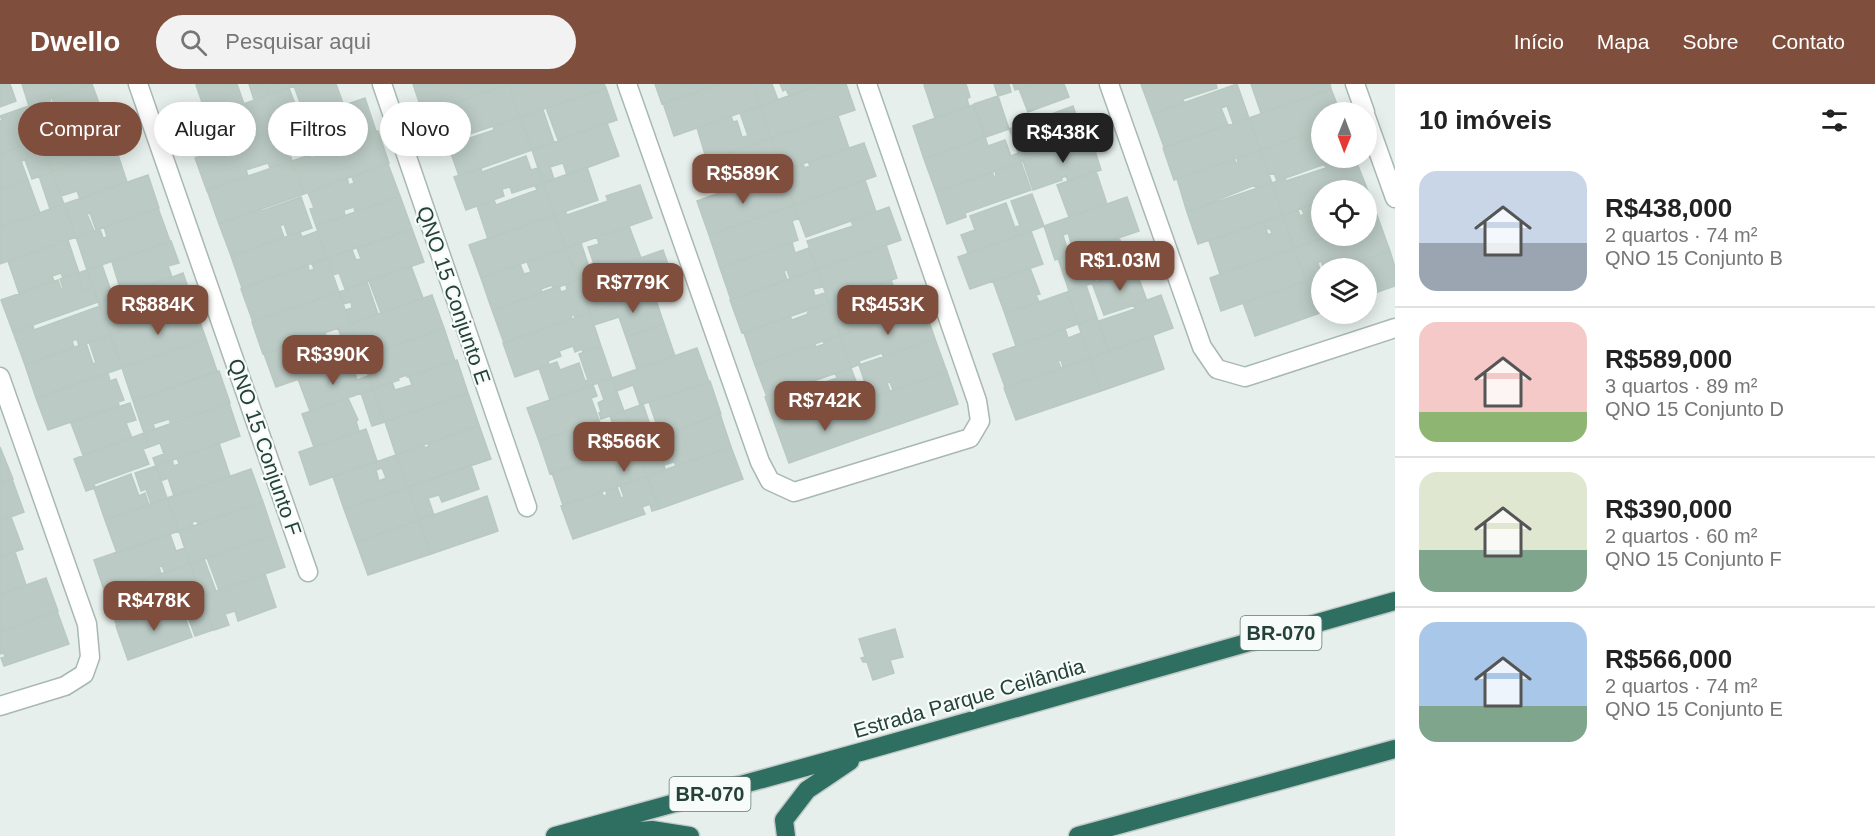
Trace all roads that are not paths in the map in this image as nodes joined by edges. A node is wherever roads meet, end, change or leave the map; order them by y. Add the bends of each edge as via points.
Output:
1 (138, 84) edge
2 (382, 84) edge
3 (627, 84) edge
4 (867, 84) edge
5 (1109, 84) edge
6 (1355, 84) edge
7 (1361, 102) edge
8 (1377, 148) edge
9 (1395, 198) edge
10 (1395, 328) edge
11 (0, 377) edge
12 (527, 507) dead end
13 (308, 572) dead end
14 (1395, 601) edge
15 (0, 706) edge
16 (1395, 749) edge
17 (864, 752) junction
18 (555, 836) edge
19 (570, 836) edge
20 (690, 836) edge
21 (786, 836) edge
22 (1078, 836) edge

1 - 13 street, QNO 15 Conjunto F
2 - 12 street, QNO 15 Conjunto E
3 - 4 street via 760,462 770,481 794,492 970,438 980,421 977,401
5 - 10 street via 1202,347 1217,369 1245,377
6 - 7 street
8 - 9 street
11 - 15 street via 87,624 90,657 84,674 65,686
14 - 17 highway, Estrada Parque Ceilândia / BR-070
16 - 22 highway
17 - 18 highway, Estrada Parque Ceilândia / BR-070
17 - 21 highway via 807,790 784,820
19 - 20 highway via 652,830

